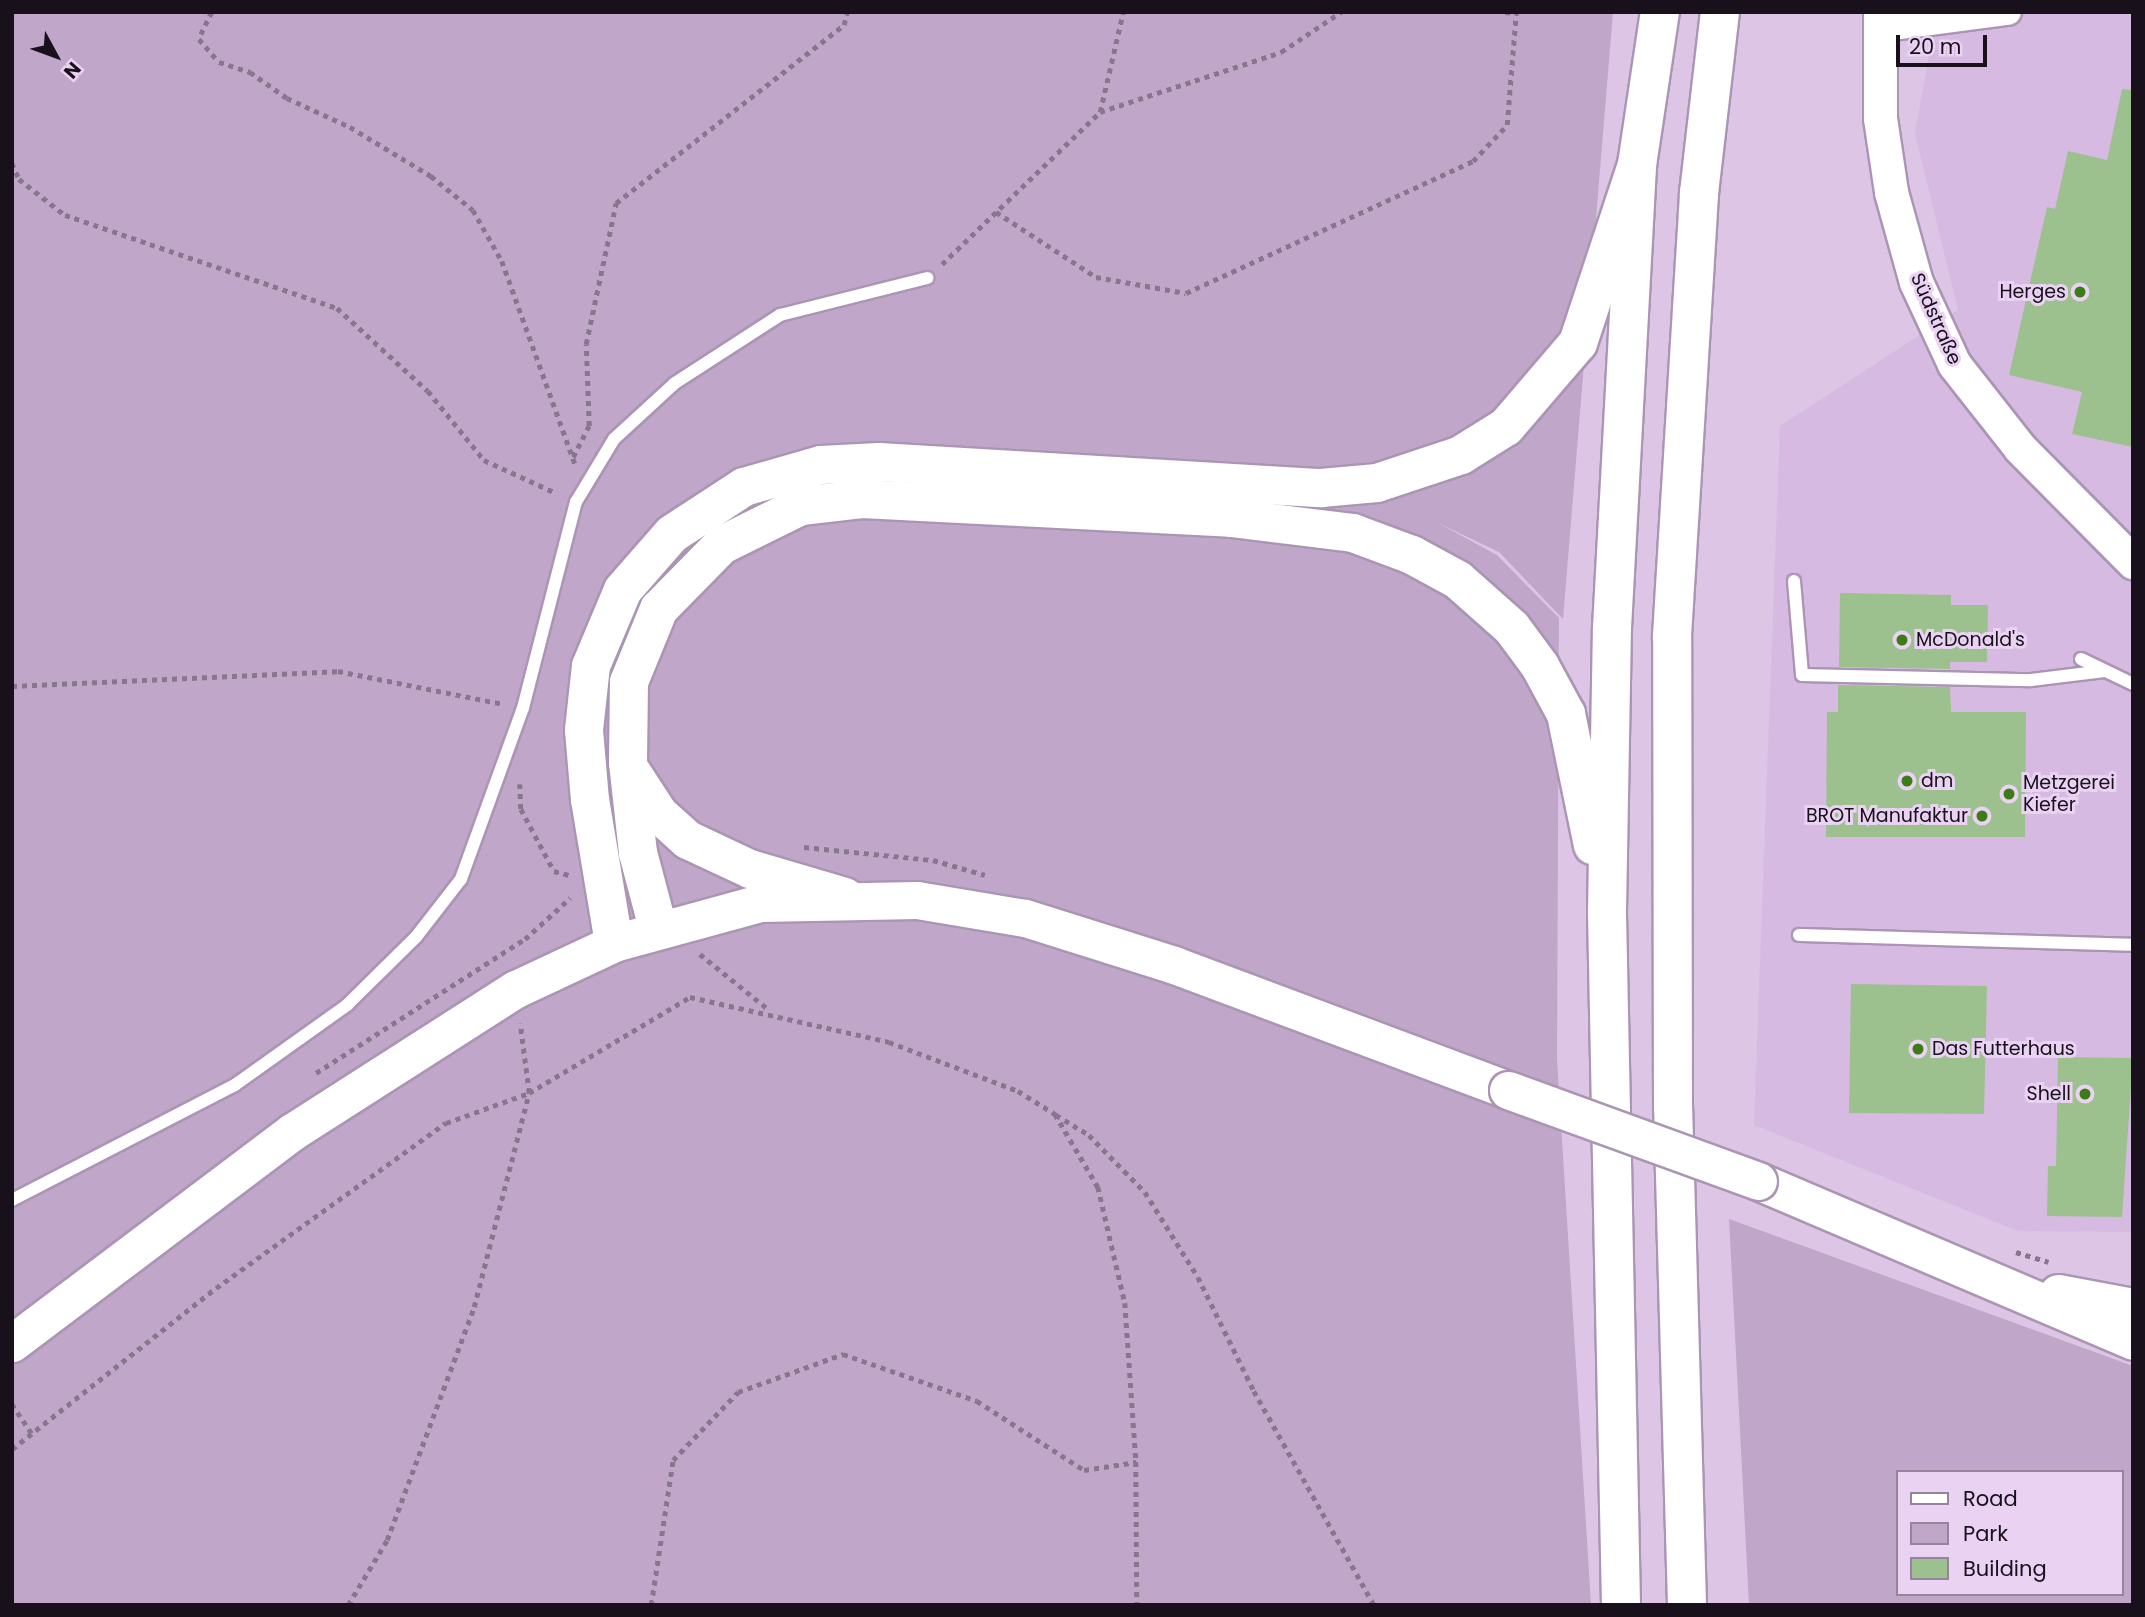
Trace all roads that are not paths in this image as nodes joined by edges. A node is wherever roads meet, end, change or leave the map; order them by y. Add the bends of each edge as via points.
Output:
1 (1660, 12) edge
2 (1720, 12) edge
3 (2008, 12) edge
4 (1879, 21) edge
5 (1637, 165) junction
6 (927, 278) road end
7 (2133, 562) edge
8 (1794, 581) dead end
9 (2081, 659) dead end
10 (2104, 671) junction
11 (2133, 684) edge
12 (628, 763) junction
13 (845, 897) junction
14 (1607, 912) junction
15 (671, 924) junction
16 (1800, 935) dead end
17 (614, 943) junction
18 (2133, 944) edge
19 (12, 1200) edge
20 (1957, 1262) junction
21 (2133, 1307) edge
22 (2133, 1341) edge
23 (12, 1343) edge
24 (1682, 1357) junction
25 (1621, 1605) edge
26 (1687, 1605) edge
27 (1712, 1605) edge

1 - 5 highway
2 - 24 highway via 1699,193 1672,636 1671,918
3 - 4 street
4 - 7 street, Südstraße via 1880,118 1891,192 1916,282 1954,364 2020,449
5 - 14 highway via 1612,628
5 - 17 highway via 1578,343 1506,427 1461,455 1377,482 1321,488 878,462 821,465 744,487 672,534 623,590 591,666 584,730 590,800
6 - 19 lane via 780,315 676,383 614,439 576,502 523,708 461,879 416,937 347,1005 235,1085
8 - 10 lane via 1802,675 2031,680
9 - 10 lane
10 - 11 lane
12 - 13 highway via 642,793 688,840 750,869
12 - 14 highway via 629,682 659,609 722,545 801,506 862,499 1231,518 1353,533 1458,580 1512,628 1540,666 1566,715
12 - 15 highway via 638,853
13 - 15 main road via 760,903
13 - 20 main road, bridge via 975,907 1174,965 1758,1181
14 - 25 highway
15 - 17 main road
16 - 18 lane
17 - 23 main road via 516,989 292,1132
20 - 21 main road via 2045,1290
20 - 22 main road
24 - 26 highway
24 - 27 highway

